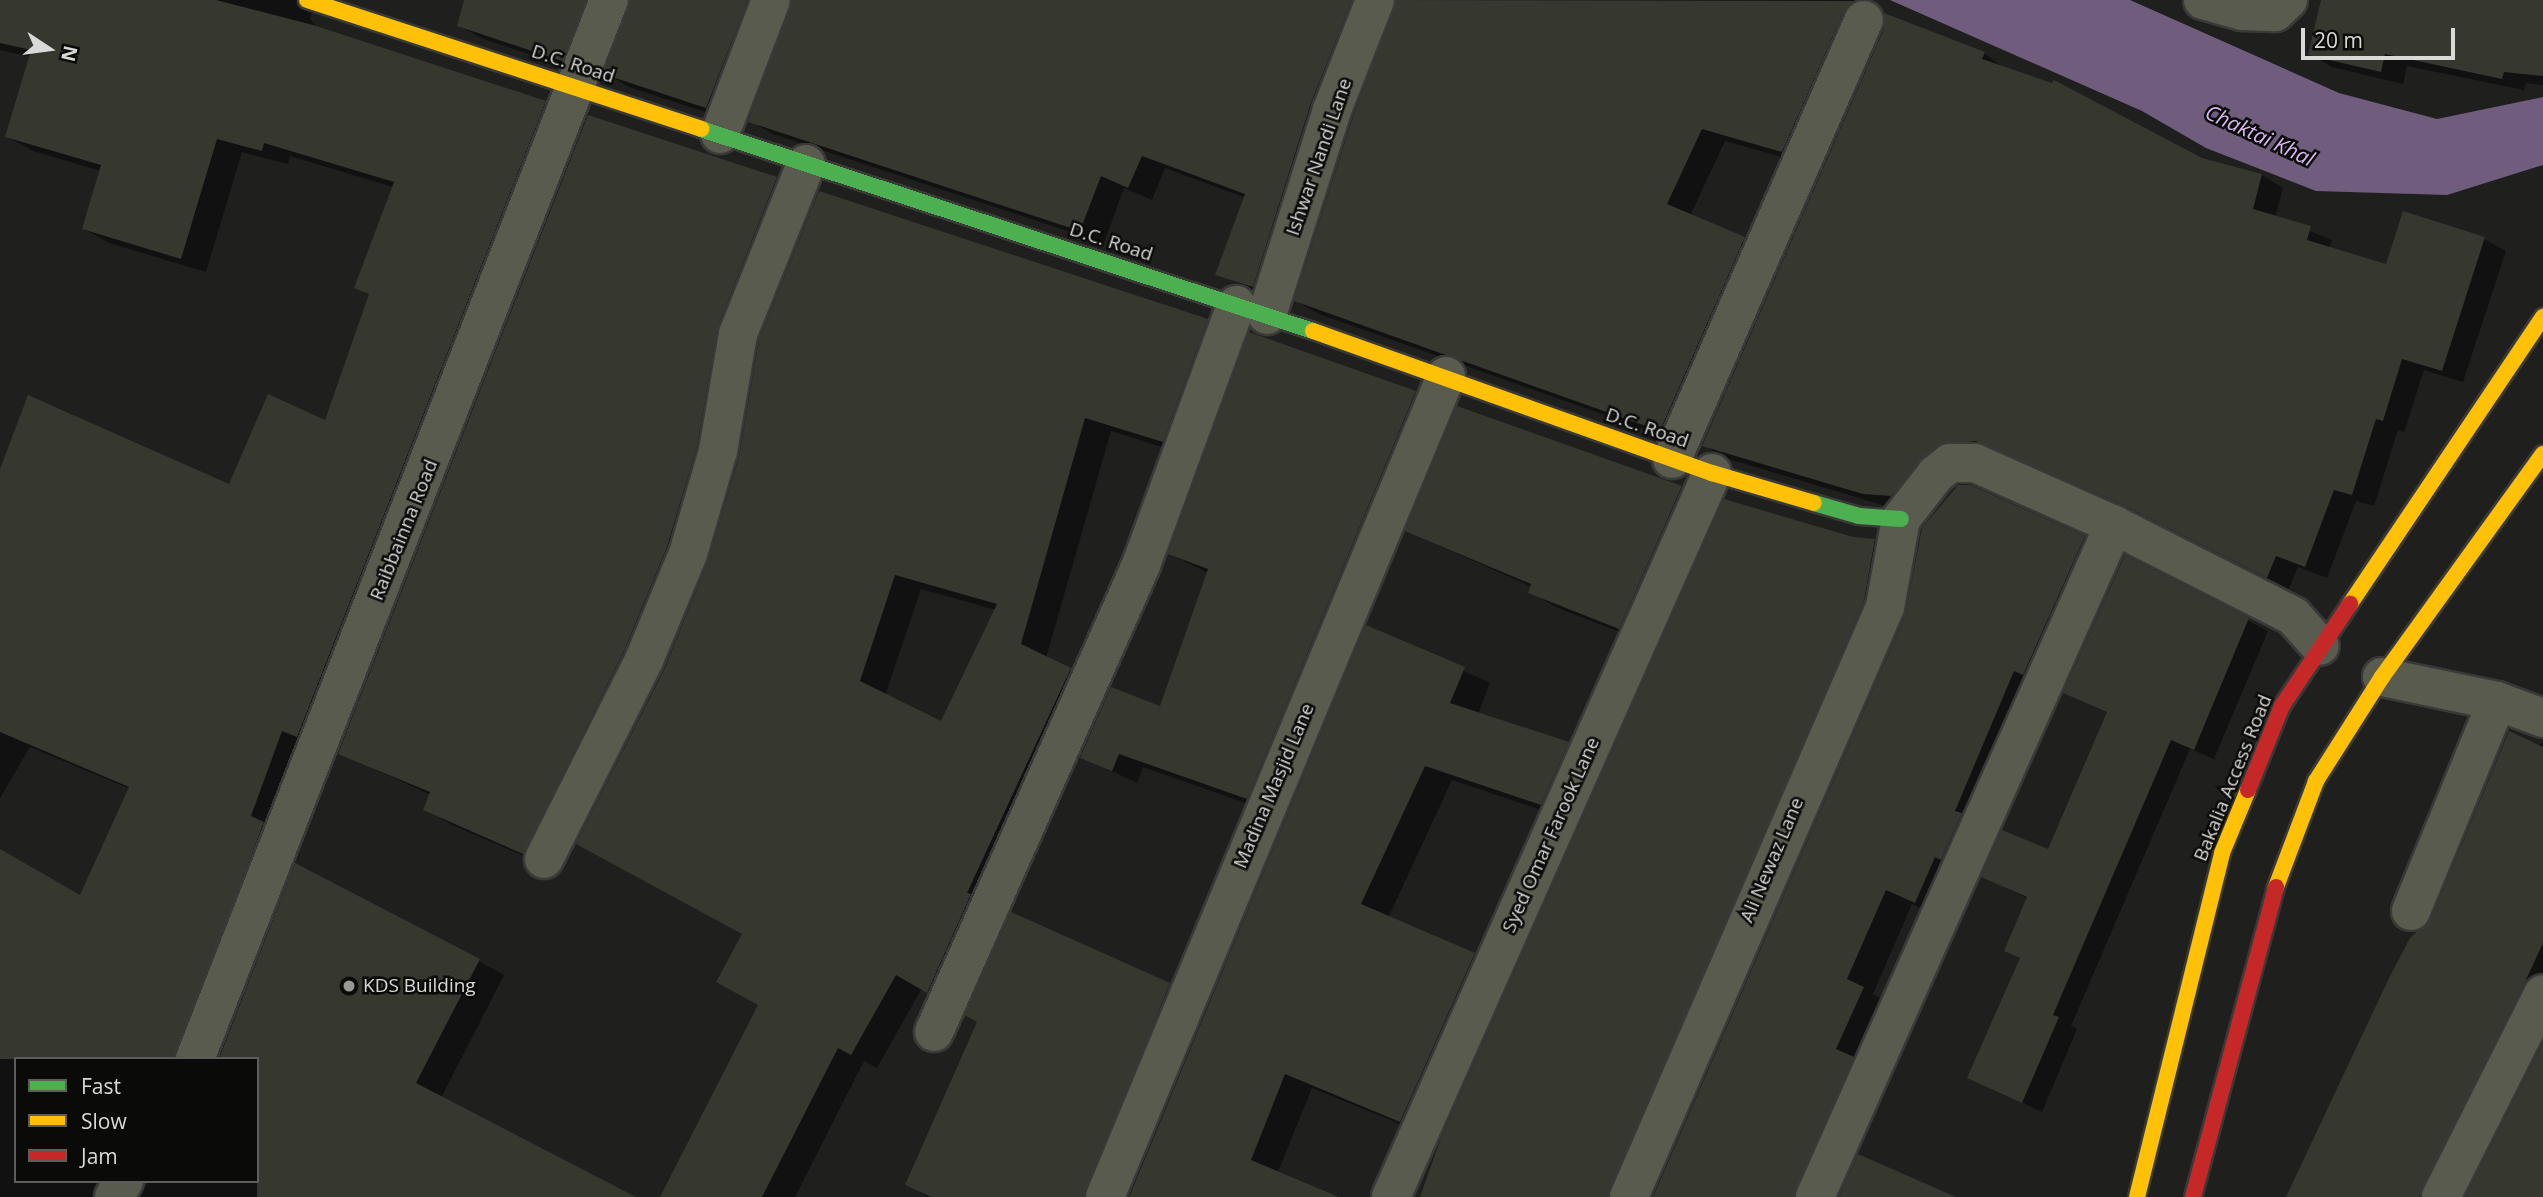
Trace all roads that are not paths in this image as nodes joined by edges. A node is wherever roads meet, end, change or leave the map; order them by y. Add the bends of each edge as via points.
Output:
1 (307, 0) edge
2 (609, 0) edge
3 (771, 0) edge
4 (1375, 0) edge
5 (2203, 0) edge
6 (2288, 0) edge
7 (1864, 20) dead end
8 (578, 88) junction
9 (720, 134) junction
10 (806, 164) junction
11 (1251, 310) junction
12 (2543, 317) edge
13 (1446, 376) junction
14 (2543, 454) edge
15 (1672, 459) junction
16 (1712, 473) junction
17 (1901, 519) junction
18 (2115, 525) junction
19 (2320, 646) junction
20 (2382, 677) junction
21 (2497, 701) junction
22 (2543, 718) edge
23 (544, 859) dead end
24 (2411, 911) dead end
25 (2543, 994) edge
26 (934, 1032) dead end
27 (196, 1057) edge
28 (1105, 1197) edge
29 (1391, 1197) edge
30 (1629, 1197) edge
31 (1815, 1197) edge
32 (2137, 1197) edge
33 (2193, 1197) edge
34 (2441, 1197) edge

1 - 8 street, D.C. Road
2 - 8 street, Raibbainna Road
3 - 9 street
4 - 11 street, Ishwar Nandi Lane
5 - 6 street via 2275,12
7 - 15 street
8 - 9 street, D.C. Road
8 - 27 street, Raibbainna Road
9 - 10 street, D.C. Road
10 - 11 street, D.C. Road
10 - 23 street via 738,334 718,452 688,554 644,660
11 - 13 street, D.C. Road
11 - 26 street, Ishwar Nandi Lane
12 - 19 street, Bakalia Access Road
13 - 15 street, D.C. Road
13 - 28 street, Madina Masjid Lane
14 - 20 street
15 - 16 street, D.C. Road
16 - 17 street, D.C. Road via 1859,516
16 - 29 street, Syed Omar Farook Lane
17 - 18 street via 1936,474 1950,463 1965,462
17 - 30 street, Ali Newaz Lane via 1885,607
18 - 19 street via 2293,616
18 - 31 street
19 - 32 street, Bakalia Access Road via 2282,706 2228,854
20 - 21 street
20 - 33 street via 2316,780 2275,867
21 - 22 street
21 - 24 street
25 - 34 street

